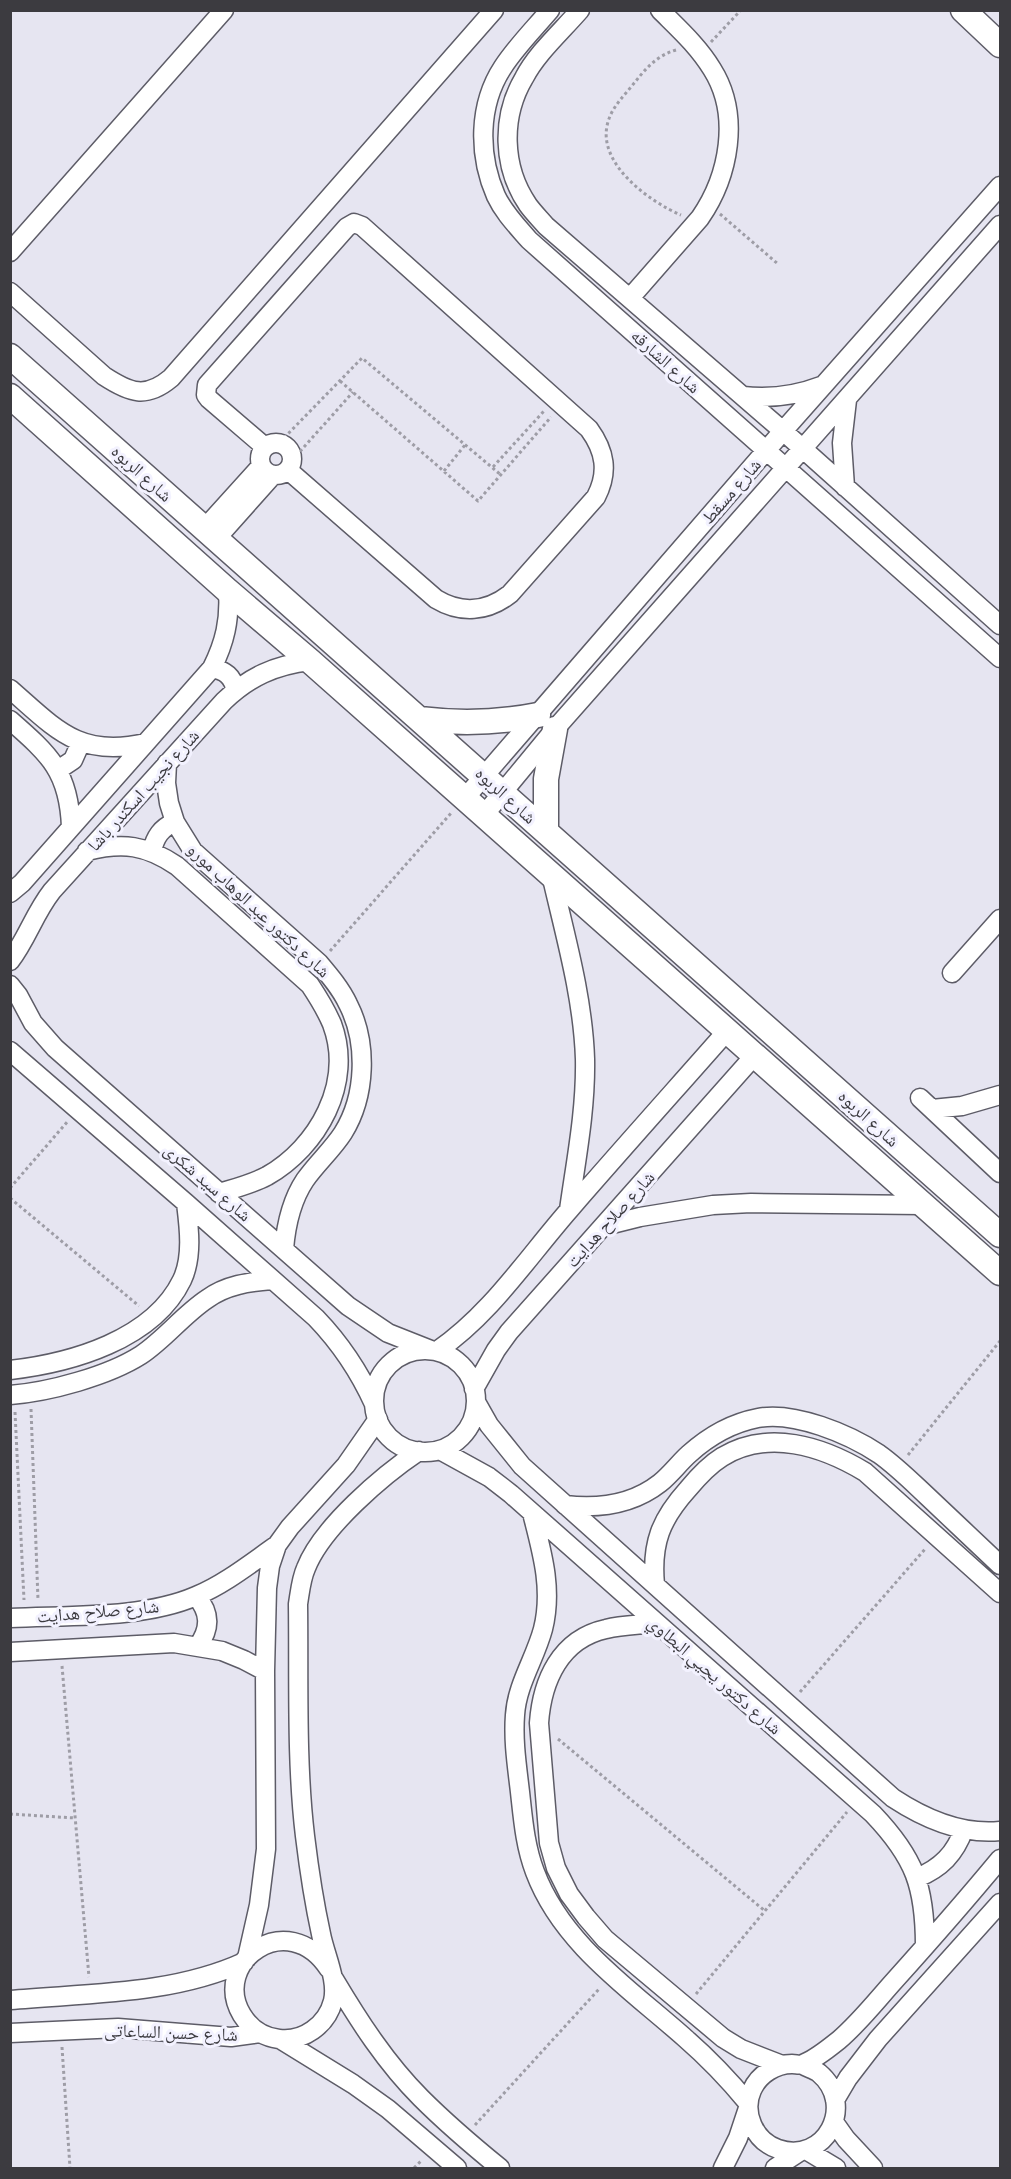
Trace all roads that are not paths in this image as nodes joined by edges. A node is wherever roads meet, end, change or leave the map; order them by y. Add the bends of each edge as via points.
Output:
1 (224, 10) edge
2 (494, 10) edge
3 (550, 10) edge
4 (580, 10) edge
5 (660, 10) edge
6 (963, 10) edge
7 (1000, 45) edge
8 (1000, 186) edge
9 (1000, 225) edge
10 (10, 252) edge
11 (10, 292) edge
12 (630, 298) junction
13 (10, 356) edge
14 (823, 385) junction
15 (10, 396) edge
16 (743, 396) junction
17 (847, 400) junction
18 (783, 431) junction
19 (272, 445) junction
20 (766, 450) junction
21 (803, 450) junction
22 (279, 468) junction
23 (787, 468) junction
24 (845, 487) junction
25 (211, 533) junction
26 (228, 591) junction
27 (1000, 625) edge
28 (1000, 658) edge
29 (310, 661) junction
30 (212, 668) junction
31 (10, 689) edge
32 (236, 690) junction
33 (419, 719) junction
34 (10, 720) edge
35 (547, 722) junction
36 (81, 742) junction
37 (146, 743) junction
38 (167, 763) junction
39 (58, 770) junction
40 (484, 776) junction
41 (502, 793) junction
42 (465, 798) junction
43 (484, 815) junction
44 (176, 822) junction
45 (71, 827) junction
46 (546, 830) junction
47 (87, 850) junction
48 (152, 851) junction
49 (552, 874) junction
50 (10, 893) edge
51 (1000, 919) edge
52 (10, 961) edge
53 (952, 973) dead end
54 (10, 985) edge
55 (727, 1031) junction
56 (10, 1051) edge
57 (755, 1055) junction
58 (1000, 1095) edge
59 (287, 1162) junction
60 (1000, 1173) edge
61 (306, 1179) junction
62 (219, 1192) junction
63 (186, 1203) junction
64 (923, 1205) junction
65 (569, 1210) junction
66 (604, 1226) junction
67 (1000, 1235) edge
68 (284, 1249) junction
69 (1000, 1273) edge
70 (183, 1279) junction
71 (272, 1280) junction
72 (207, 1299) junction
73 (434, 1351) junction
74 (10, 1370) edge
75 (18, 1394) edge
76 (475, 1395) junction
77 (376, 1412) junction
78 (440, 1450) junction
79 (419, 1451) junction
80 (643, 1494) junction
81 (565, 1505) junction
82 (532, 1513) junction
83 (666, 1516) junction
84 (277, 1545) junction
85 (1000, 1564) edge
86 (655, 1584) junction
87 (1000, 1593) edge
88 (196, 1596) junction
89 (25, 1617) edge
90 (656, 1623) junction
91 (198, 1646) junction
92 (536, 1650) junction
93 (10, 1652) edge
94 (558, 1659) junction
95 (266, 1671) junction
96 (964, 1829) junction
97 (1000, 1831) edge
98 (1000, 1859) edge
99 (917, 1878) junction
100 (1000, 1903) edge
101 (992, 1922) edge
102 (925, 1946) junction
103 (245, 1960) junction
104 (331, 1973) junction
105 (10, 2000) edge
106 (260, 2032) junction
107 (10, 2033) edge
108 (280, 2039) junction
109 (782, 2065) junction
110 (803, 2065) junction
111 (836, 2100) junction
112 (748, 2106) junction
113 (834, 2122) junction
114 (803, 2150) junction
115 (457, 2169) edge
116 (500, 2169) edge
117 (723, 2169) edge
118 (775, 2169) edge
119 (836, 2169) edge
120 (873, 2169) edge

1 - 10 street
2 - 11 street via 171,378 158,388 140,392 122,388
3 - 20 street, شارع الشارقه via 502,69 490,93 483,146 497,197 529,240
4 - 12 street, شارع الشارقه via 524,76 507,128 508,155 515,181 528,205 546,226
5 - 12 street via 698,49 714,72 723,93 729,139 719,184 705,211
6 - 7 street
8 - 14 street, شارع مسقط
9 - 17 street, شارع مسقط
12 - 16 street, شارع الشارقه
13 - 25 street, شارع الربوه
14 - 16 street via 784,397
14 - 18 street, شارع مسقط
15 - 26 street, شارع الربوه
16 - 18 street, شارع الشارقه
17 - 21 street, شارع مسقط
17 - 24 street via 842,443
18 - 20 street, شارع مسقط
18 - 21 street, شارع الشارقه
19 - 22 street via 287,447
19 - 22 street via 260,456
19 - 22 street via 209,399 207,385 354,223 362,226 589,429 601,448 604,471 590,504 510,594 474,609 454,608 436,599
20 - 23 street, شارع الشارقه
20 - 35 street, شارع مسقط
21 - 23 street, شارع مسقط
21 - 24 street, شارع الشارقه
22 - 25 street
23 - 28 street, شارع الشارقه
23 - 35 street, شارع مسقط
24 - 27 street, شارع الشارقه
25 - 33 street, شارع الربوه
26 - 29 street, شارع الربوه
26 - 30 street, شارع نجيب اسكندر باشا via 227,631
29 - 32 street, شارع نجيب اسكندر باشا via 271,669
29 - 42 street, شارع الربوه
30 - 32 street via 228,674
30 - 37 street, شارع نجيب اسكندر باشا
31 - 36 street via 54,728
32 - 38 street, شارع نجيب اسكندر باشا
33 - 35 street via 479,724
33 - 40 street, شارع الربوه
34 - 39 street
35 - 40 street, شارع مسقط
35 - 41 street, شارع مسقط
35 - 46 street
36 - 37 street via 102,748
36 - 39 street via 73,760
37 - 45 street, شارع نجيب اسكندر باشا
38 - 44 street, شارع دكتور عبد الوهاب مورو via 169,803
38 - 47 street, شارع نجيب اسكندر باشا
39 - 45 street via 66,788
40 - 41 street, شارع الربوه
40 - 42 street, شارع مسقط
41 - 43 street, شارع مسقط
41 - 46 street, شارع الربوه
42 - 43 street, شارع الربوه
43 - 49 street, شارع الربوه
44 - 48 street via 159,833
44 - 61 street, شارع دكتور عبد الوهاب مورو via 193,851 319,963 349,1005 362,1056 355,1107 344,1131
45 - 50 street, شارع نجيب اسكندر باشا
46 - 67 street, شارع الربوه
47 - 48 street, شارع دكتور عبد الوهاب مورو via 131,846
47 - 52 street, شارع نجيب اسكندر باشا via 41,905
48 - 59 street, شارع دكتور عبد الوهاب مورو via 177,866 310,984 328,1015 338,1050 333,1098 324,1120
49 - 55 street, شارع الربوه
49 - 65 street via 582,1021 585,1059 584,1097
51 - 53 street
54 - 62 street, شارع سيد شكرى via 33,1023 55,1048
55 - 57 street, شارع الربوه
55 - 65 street, شارع صلاح هدايت
56 - 63 street, شارع سيد شكرى
57 - 64 street, شارع الربوه
57 - 66 street, شارع صلاح هدايت
58 - 60 street via 962,1106 926,1103
59 - 61 street via 293,1174
59 - 62 street, شارع دكتور عبد الوهاب مورو via 267,1176
61 - 68 street, شارع دكتور عبد الوهاب مورو via 290,1212
62 - 68 street, شارع سيد شكرى
63 - 70 street via 189,1254
63 - 71 street, شارع سيد شكرى
64 - 66 street via 714,1205 676,1209
64 - 69 street, شارع الربوه
65 - 73 street, شارع صلاح هدايت via 477,1319
66 - 76 street, شارع صلاح هدايت via 495,1350
68 - 73 street, شارع سيد شكرى via 368,1321
70 - 72 street via 197,1286
70 - 74 street via 169,1299 132,1333 87,1353
71 - 72 street via 227,1288
71 - 77 street, شارع سيد شكرى via 334,1337 350,1358
72 - 75 street via 142,1355 120,1367 97,1377
73 - 76 street via 461,1365
73 - 77 street via 416,1350 390,1364 375,1389
76 - 78 street via 469,1426 462,1436
76 - 81 street, شارع دكتور يحيي البطاوي via 489,1425 516,1460
77 - 79 street via 384,1431 394,1441
77 - 84 street via 346,1465
78 - 79 street
78 - 82 street, شارع دكتور يحيي البطاوي via 489,1478
79 - 104 street via 387,1474 326,1536 314,1551 300,1586 302,1800 314,1902
80 - 81 street via 605,1506
80 - 83 street
80 - 85 street via 721,1431 760,1418 802,1422 862,1443 897,1468
81 - 86 street, شارع دكتور يحيي البطاوي
82 - 90 street, شارع دكتور يحيي البطاوي
82 - 92 street via 547,1586 547,1608
83 - 86 street via 655,1549
83 - 87 street via 704,1471 739,1448 781,1442 816,1449 857,1467 883,1486
84 - 88 street, شارع صلاح هدايت
84 - 95 street via 267,1588
86 - 96 street, شارع دكتور يحيي البطاوي via 893,1797 923,1816
88 - 89 street, شارع صلاح هدايت via 145,1611
88 - 91 street via 208,1615 205,1637
90 - 94 street via 586,1635
90 - 99 street, شارع دكتور يحيي البطاوي via 891,1833
91 - 93 street, شارع صلاح هدايت via 150,1643
91 - 95 street, شارع صلاح هدايت
92 - 94 street
92 - 112 street via 519,1690 514,1732 526,1842 548,1901 586,1950 708,2059
94 - 109 street via 543,1698 539,1723 549,1843 556,1868 570,1894 605,1939 723,2038
95 - 103 street via 266,1849 259,1905
96 - 97 street, شارع دكتور يحيي البطاوي
96 - 99 street via 942,1865
98 - 102 street
99 - 102 street, شارع دكتور يحيي البطاوي via 925,1912
100 - 101 street
101 - 111 street via 873,2045
102 - 110 street via 840,2039
103 - 104 street via 263,1946 284,1940 310,1948
103 - 105 street, شارع حسن الساعاتى via 221,1972 170,1985
103 - 106 street via 235,1987 236,2000 249,2024
104 - 108 street via 333,2000 323,2022 304,2036
104 - 116 street via 395,2069 420,2097
106 - 107 street, شارع حسن الساعاتى via 231,2037 118,2028
106 - 108 street
108 - 115 street via 388,2109
109 - 110 street
109 - 112 street via 759,2079
110 - 111 street via 818,2072
111 - 113 street
112 - 114 street via 750,2121 765,2142 788,2152
112 - 117 street
113 - 114 street via 823,2139
113 - 120 street
114 - 118 street
114 - 119 street

